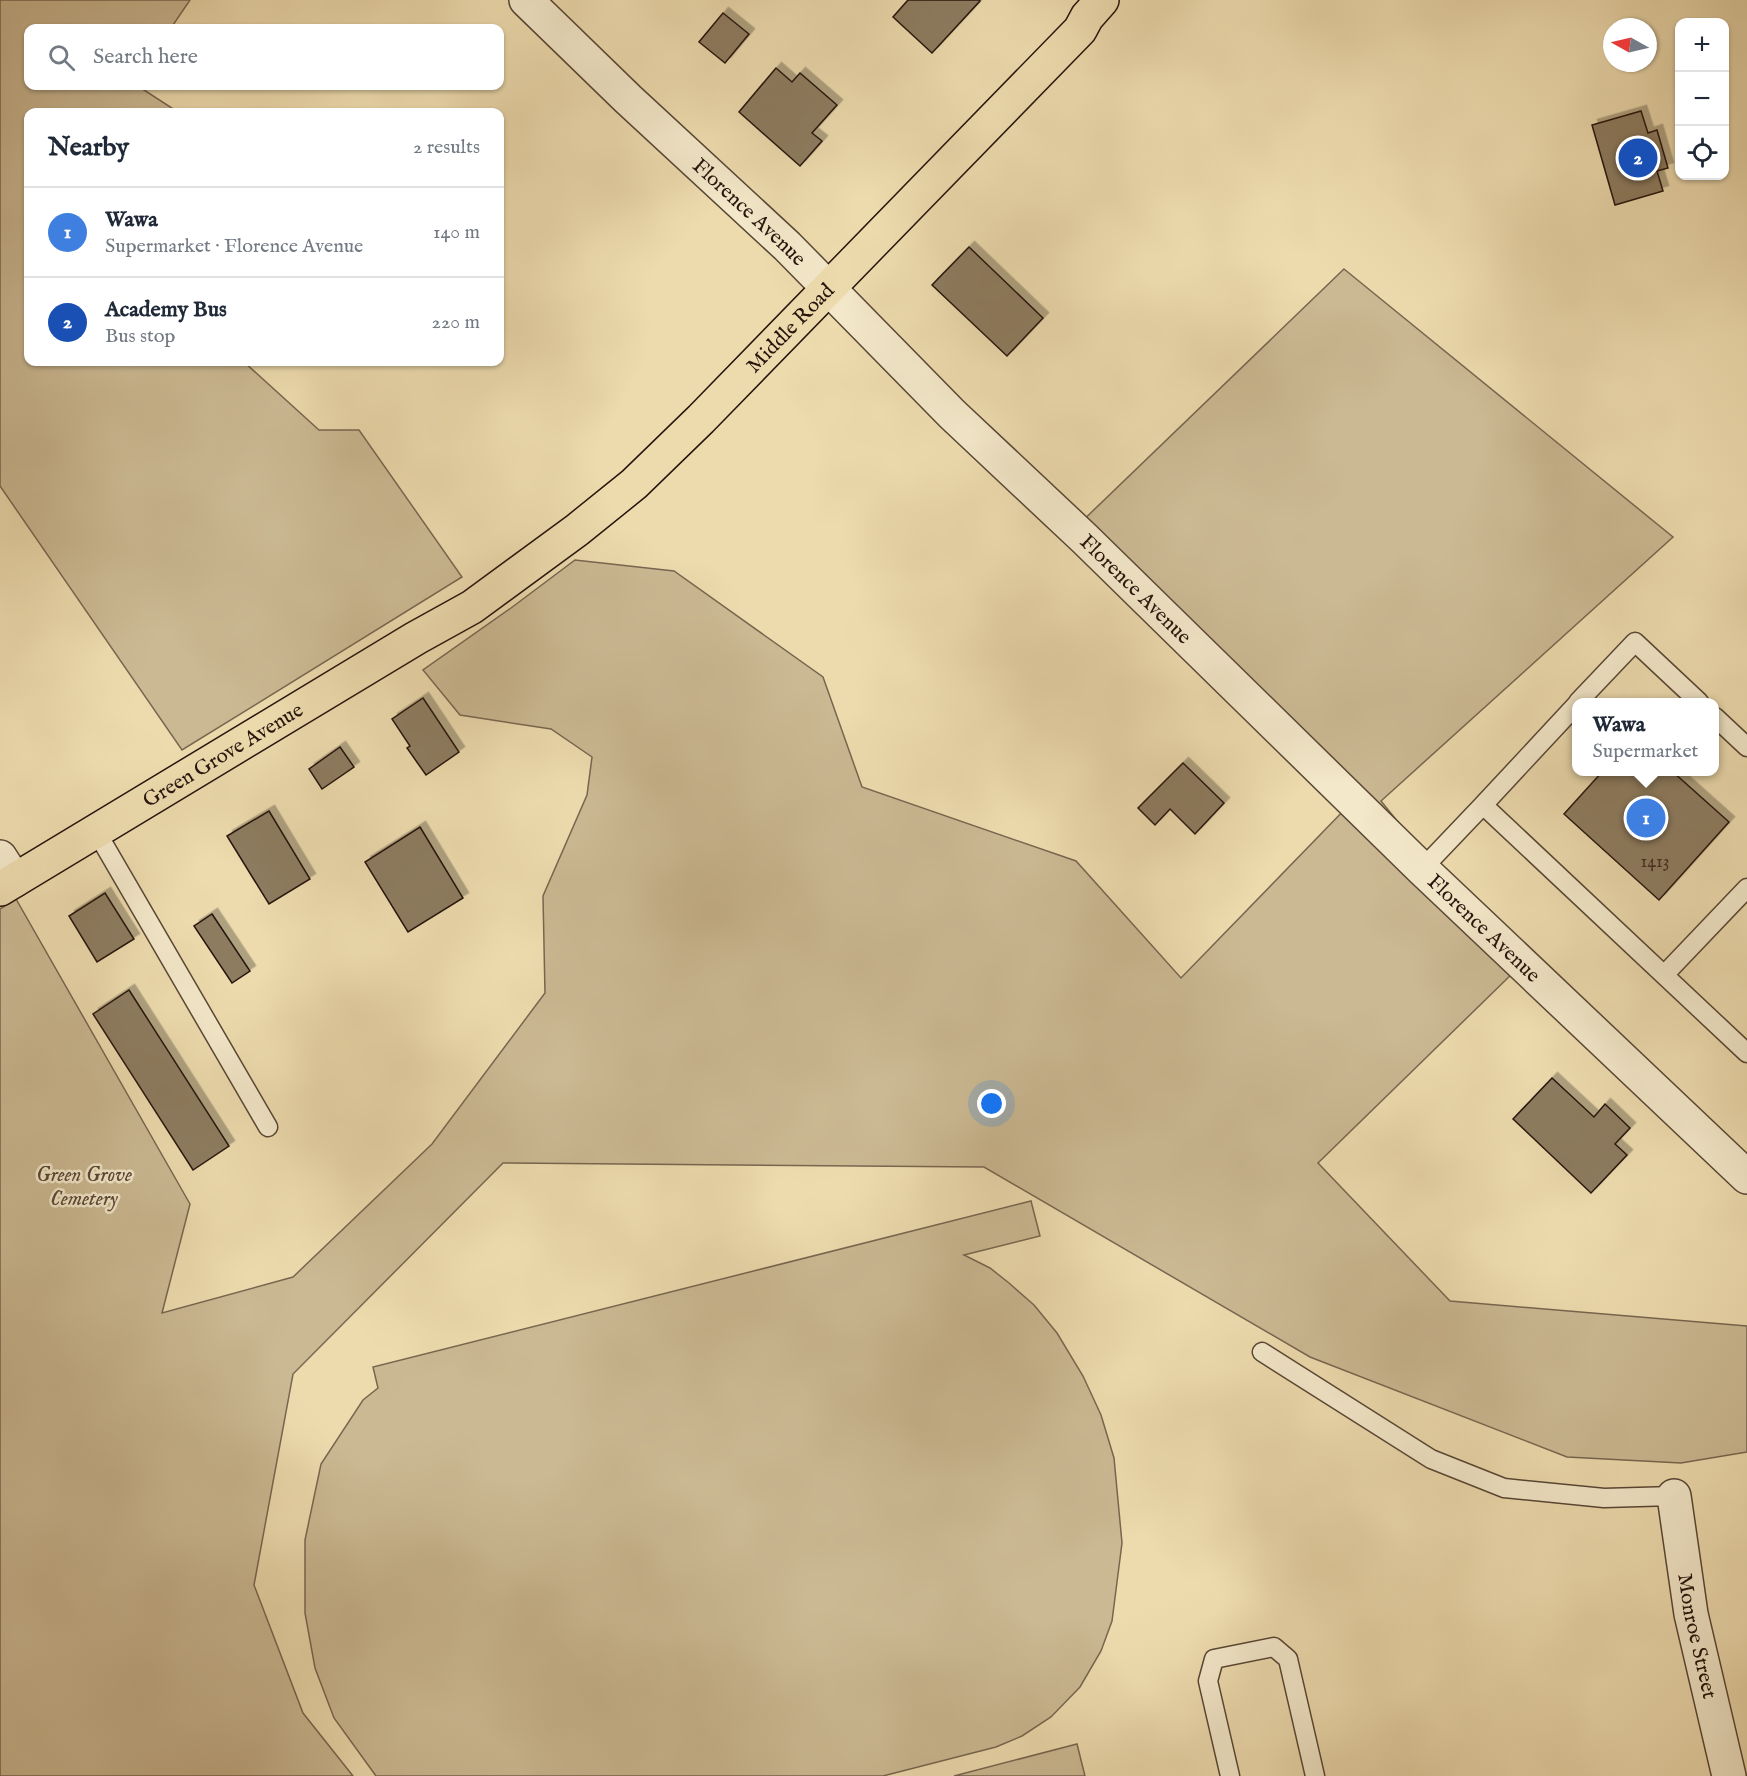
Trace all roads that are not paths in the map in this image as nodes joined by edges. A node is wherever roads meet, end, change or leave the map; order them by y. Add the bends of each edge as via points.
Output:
1 (526, 0) edge
2 (1102, 0) edge
3 (828, 289) junction
4 (445, 621) joint
5 (1583, 698) edge
6 (1695, 698) edge
7 (1572, 709) edge
8 (1719, 721) edge
9 (1747, 747) edge
10 (1483, 805) junction
11 (96, 831) junction
12 (1422, 868) junction
13 (5, 875) edge
14 (1747, 888) edge
15 (1664, 975) junction
16 (1747, 1053) edge
17 (268, 1126) dead end
18 (1747, 1177) edge
19 (1262, 1352) dead end
20 (1674, 1496) joint
21 (1230, 1776) edge
22 (1315, 1776) edge
23 (1729, 1776) edge

1 - 3 street, Florence Avenue
2 - 3 main road, Middle Road via 1080,30
3 - 4 main road, Middle Road via 634,484 472,607
3 - 12 street, Florence Avenue
4 - 11 main road, Green Grove Avenue
5 - 6 lane via 1635,642
7 - 10 lane
8 - 9 lane
10 - 12 lane
10 - 15 lane
11 - 13 main road, Green Grove Avenue
11 - 17 lane
12 - 18 street, Florence Avenue
14 - 15 lane
15 - 16 lane
19 - 20 lane via 1431,1459 1504,1488 1604,1498
20 - 23 street, Monroe Street via 1691,1614
21 - 22 lane via 1208,1681 1214,1659 1274,1647 1288,1659

